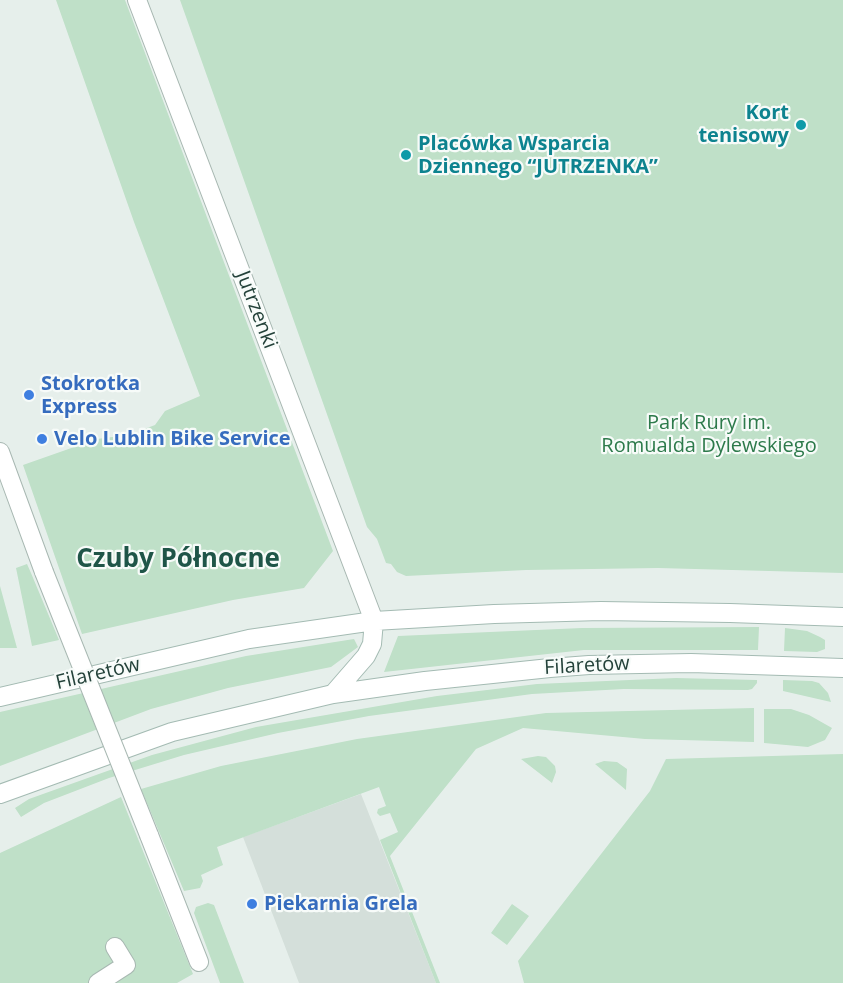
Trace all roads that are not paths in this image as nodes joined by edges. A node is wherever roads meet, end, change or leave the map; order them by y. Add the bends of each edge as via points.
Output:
1 (137, 0) edge
2 (0, 452) edge
3 (843, 617) edge
4 (374, 621) junction
5 (843, 668) edge
6 (333, 694) junction
7 (0, 697) edge
8 (0, 794) edge
9 (115, 947) dead end
10 (199, 962) dead end
11 (98, 983) edge

1 - 4 main road, Jutrzenki
2 - 10 main road, bridge
3 - 4 main road, Filaretów via 601,611
4 - 6 main road via 372,644 366,656
4 - 7 main road, Filaretów via 249,639
5 - 6 main road, Filaretów via 691,663 589,665
6 - 8 main road, Filaretów via 172,732
9 - 11 main road via 126,965

